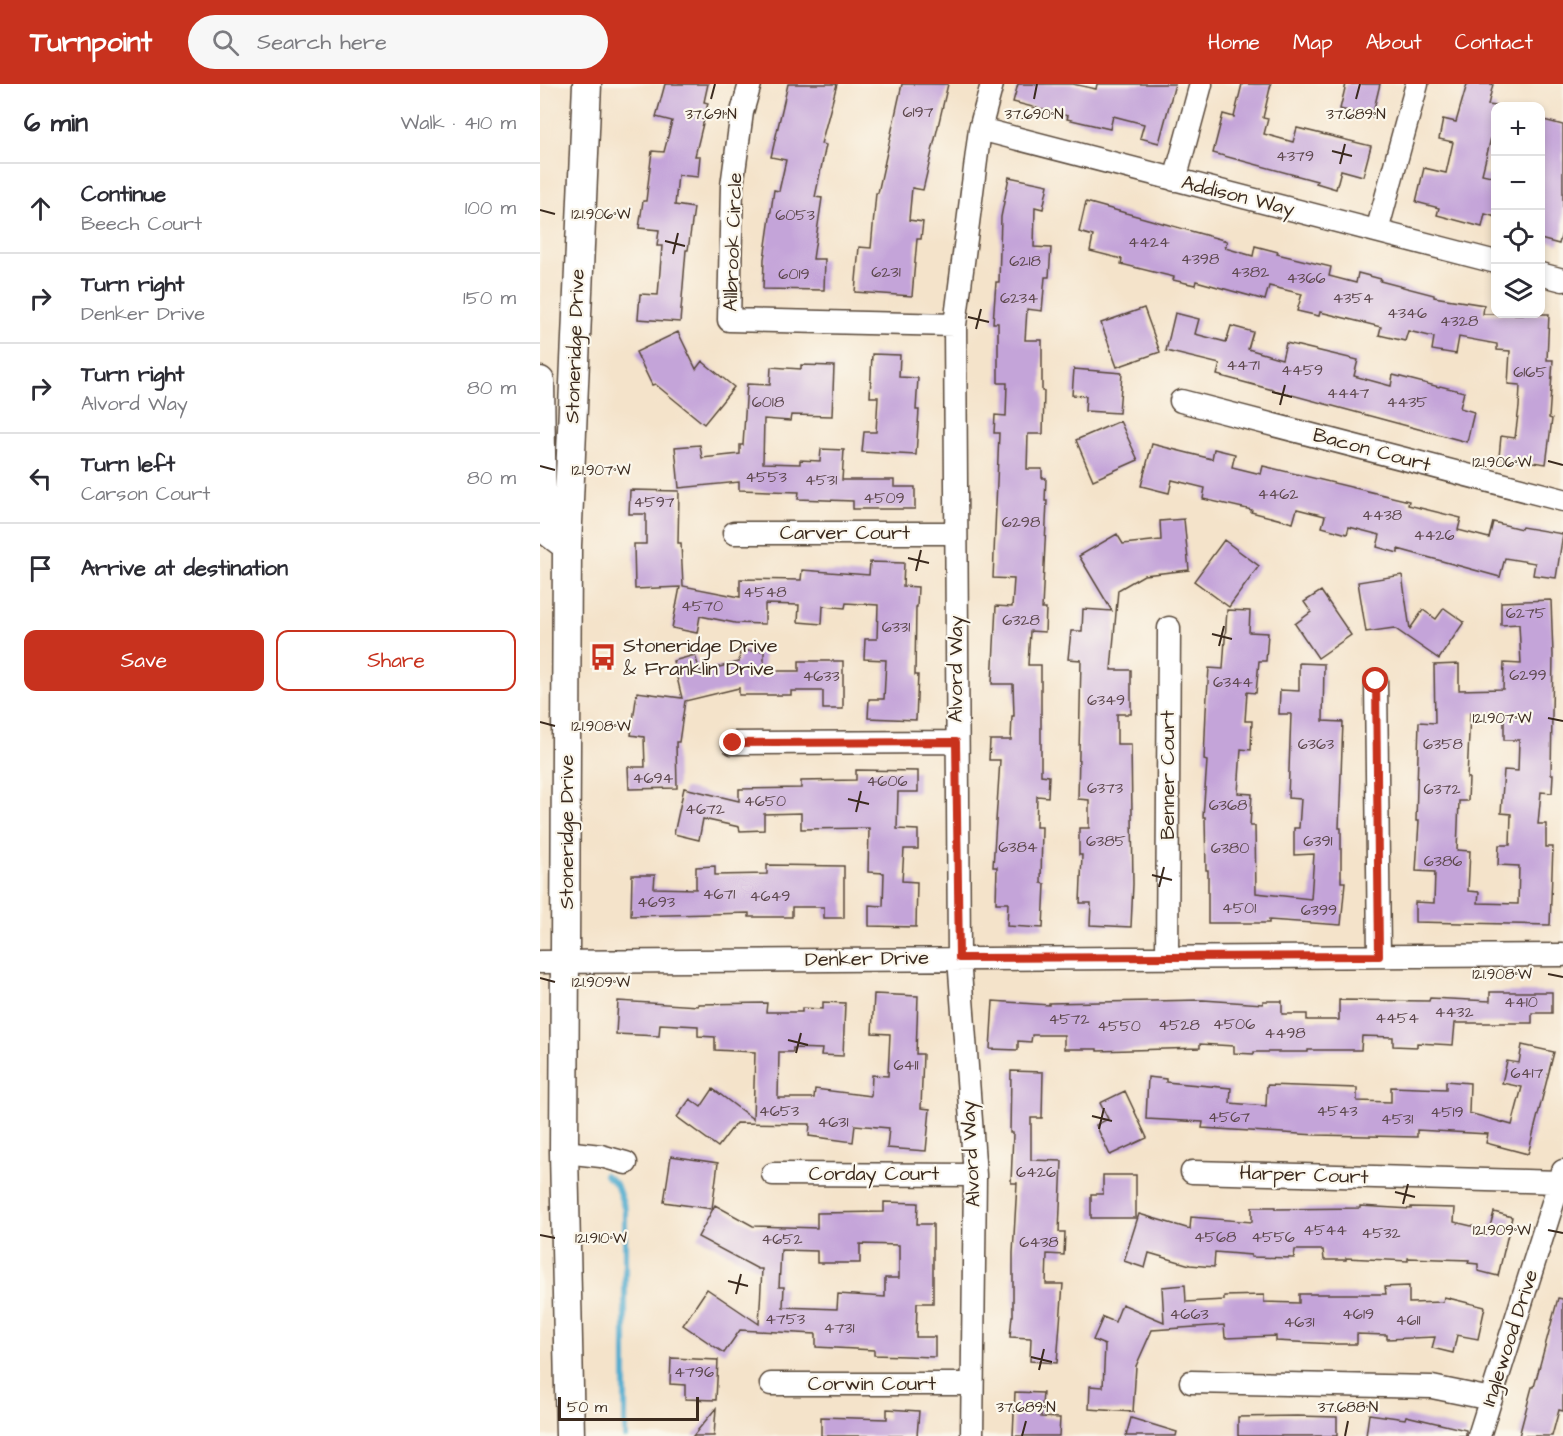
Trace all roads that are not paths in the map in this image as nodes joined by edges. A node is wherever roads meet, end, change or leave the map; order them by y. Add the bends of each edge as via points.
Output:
1 (587, 84) edge
2 (750, 84) edge
3 (992, 84) edge
4 (1202, 84) edge
5 (1417, 84) edge
6 (981, 129) junction
7 (1175, 180) junction
8 (1377, 231) junction
9 (1491, 261) edge
10 (1545, 275) edge
11 (1563, 280) edge
12 (955, 325) junction
13 (540, 381) edge
14 (1181, 401) dead end
15 (1563, 500) edge
16 (734, 533) dead end
17 (956, 533) junction
18 (567, 546) junction
19 (1169, 628) dead end
20 (1376, 681) dead end
21 (956, 742) junction
22 (733, 743) dead end
23 (1563, 955) edge
24 (1379, 956) junction
25 (959, 958) junction
26 (1167, 958) junction
27 (553, 962) edge
28 (564, 1152) junction
29 (626, 1163) dead end
30 (1192, 1172) dead end
31 (773, 1174) dead end
32 (975, 1175) junction
33 (1561, 1176) edge
34 (1191, 1382) dead end
35 (771, 1384) dead end
36 (972, 1384) junction
37 (1491, 1399) junction
38 (570, 1436) edge
39 (972, 1436) edge
40 (1479, 1436) edge

1 - 18 main road, Stoneridge Drive
2 - 12 street, Allbrook Circle via 742,112 732,186 729,320
3 - 6 street, Alvord Way
4 - 7 street
5 - 8 street
6 - 7 street, Addison Way
6 - 12 street, Alvord Way
7 - 8 street, Addison Way
8 - 9 street, Addison Way
10 - 11 street
12 - 17 street, Alvord Way
13 - 18 main road via 542,526
14 - 15 street, Bacon Court
16 - 17 street, Carver Court
17 - 21 street, Alvord Way
18 - 27 main road, Stoneridge Drive
19 - 26 street, Benner Court
20 - 24 street
21 - 22 street
21 - 25 street, Alvord Way
23 - 24 street, Denker Drive
24 - 26 street, Denker Drive
25 - 26 street, Denker Drive
25 - 27 street, Denker Drive
25 - 32 street, Alvord Way
27 - 28 main road, Stoneridge Drive
28 - 29 street
28 - 38 main road, Stoneridge Drive
30 - 33 street, Harper Court
31 - 32 street, Corday Court
32 - 36 street, Alvord Way
33 - 37 street, Inglewood Drive
34 - 37 street via 1432,1387
35 - 36 street, Corwin Court
36 - 39 street, Alvord Way
37 - 40 street, Inglewood Drive

